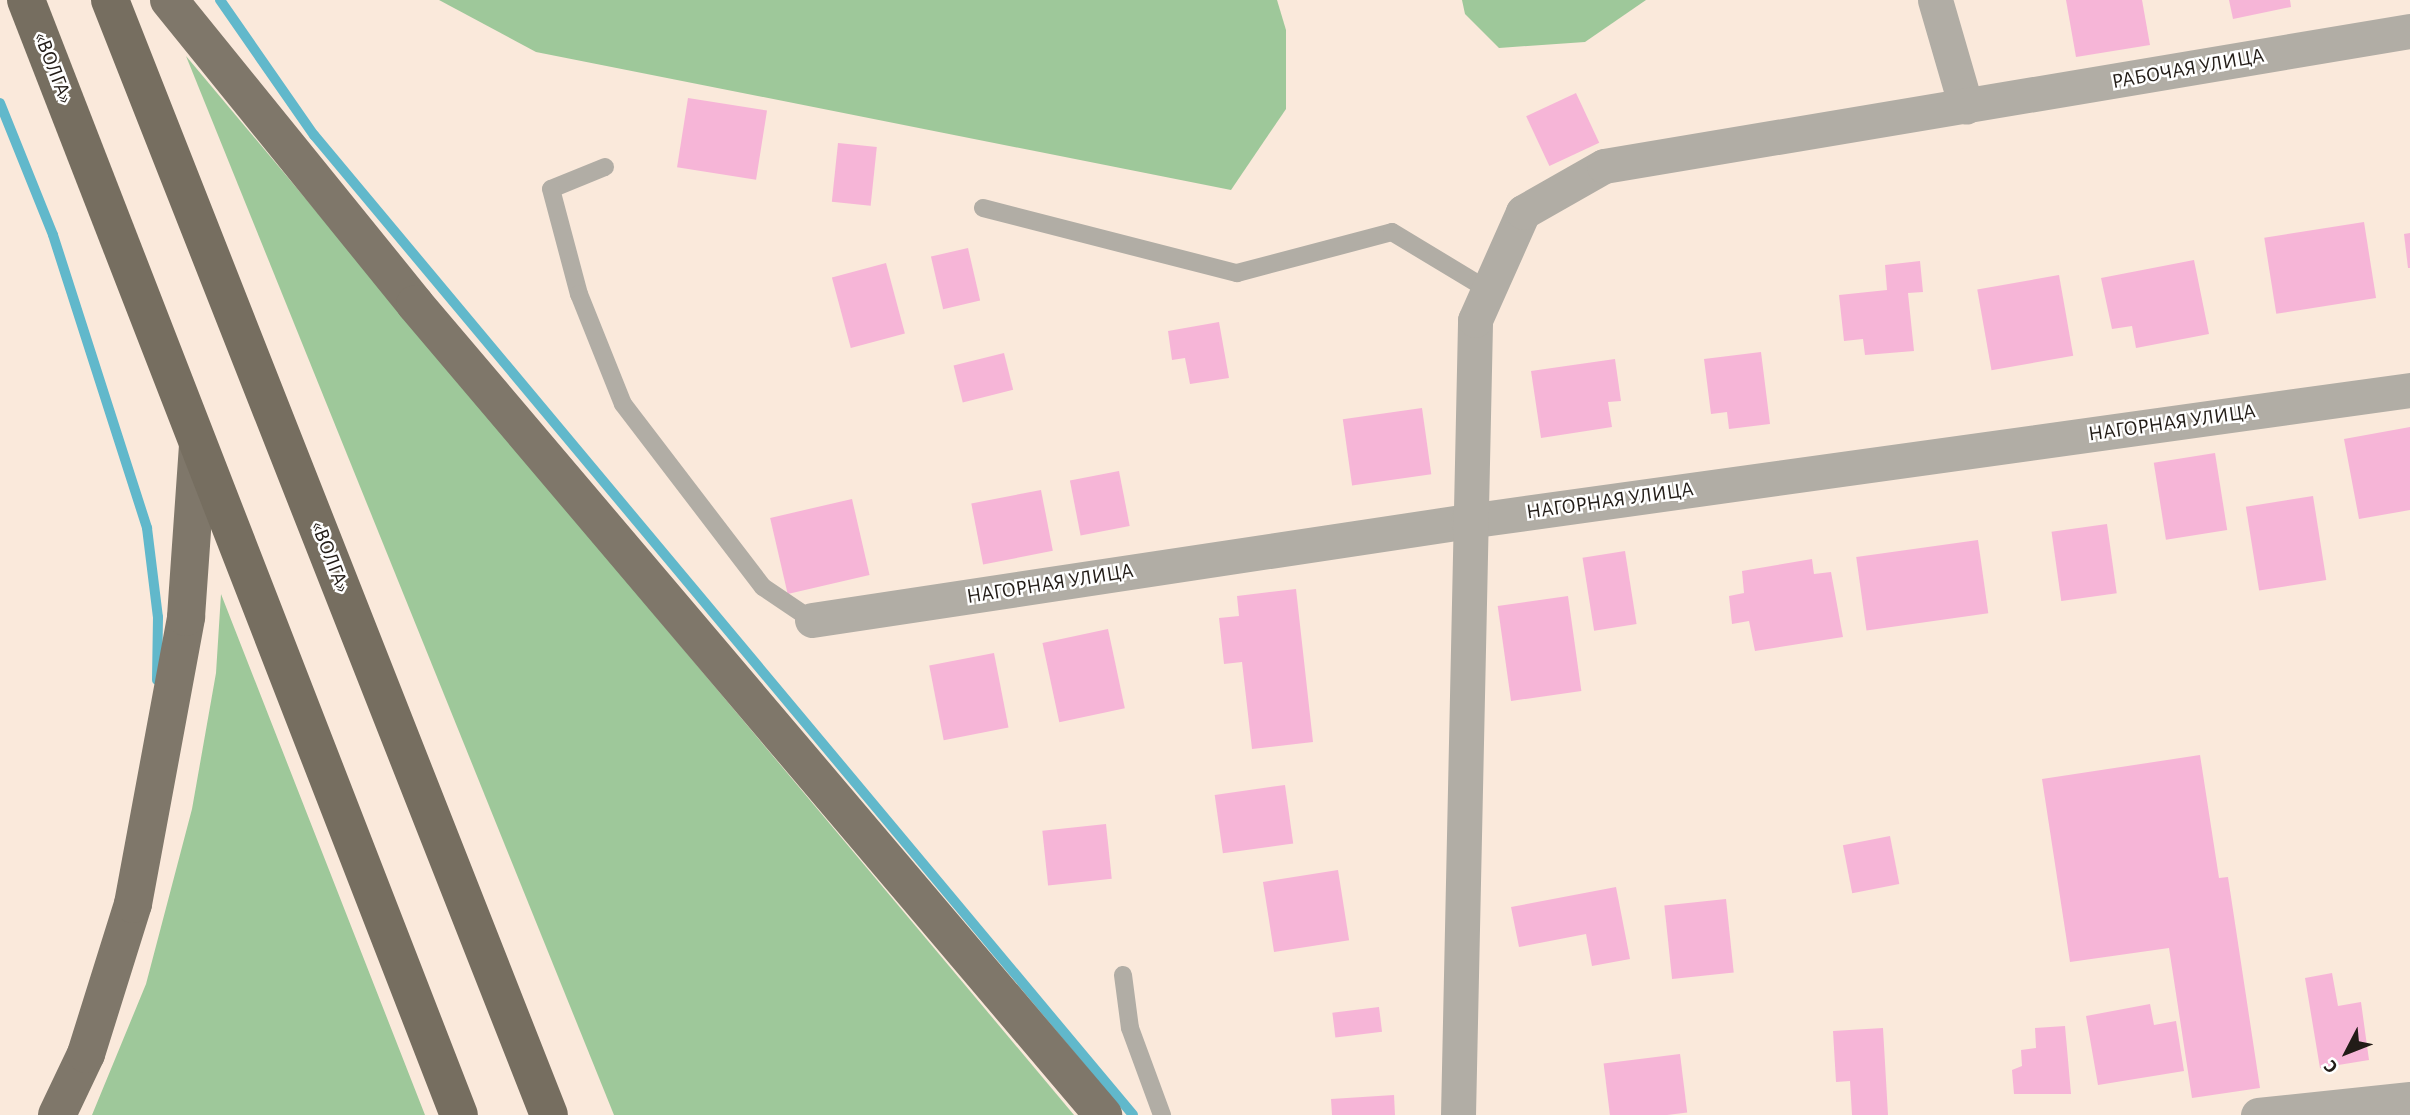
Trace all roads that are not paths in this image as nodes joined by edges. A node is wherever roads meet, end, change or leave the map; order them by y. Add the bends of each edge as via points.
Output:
1 (26, 0) edge
2 (110, 0) edge
3 (169, 0) edge
4 (1935, 0) edge
5 (2410, 31) edge
6 (1966, 107) junction
7 (605, 167) dead end
8 (983, 208) dead end
9 (1488, 290) junction
10 (2410, 390) edge
11 (198, 445) junction
12 (1468, 521) junction
13 (812, 620) joint
14 (1124, 975) dead end
15 (2410, 1099) edge
16 (57, 1115) edge
17 (459, 1115) edge
18 (549, 1115) edge
19 (1102, 1115) edge
20 (1162, 1115) edge
21 (1458, 1115) edge
22 (2258, 1115) edge

1 - 11 highway, «ВОЛГА»
2 - 18 highway, «ВОЛГА»
3 - 19 main road via 424,315
4 - 6 street
5 - 6 street, РАБОЧАЯ УЛИЦА
6 - 9 street, РАБОЧАЯ УЛИЦА via 1604,166 1524,212
7 - 13 lane via 551,189 579,294 623,404 763,587
8 - 9 lane via 1237,273 1392,232
9 - 12 street, РАБОЧАЯ УЛИЦА via 1475,320
10 - 12 street, НАГОРНАЯ УЛИЦА
11 - 16 main road via 186,617 133,904 86,1054
11 - 17 highway, «ВОЛГА»
12 - 13 street, НАГОРНАЯ УЛИЦА
12 - 21 street, РАБОЧАЯ УЛИЦА
14 - 20 lane via 1130,1028
15 - 22 street

